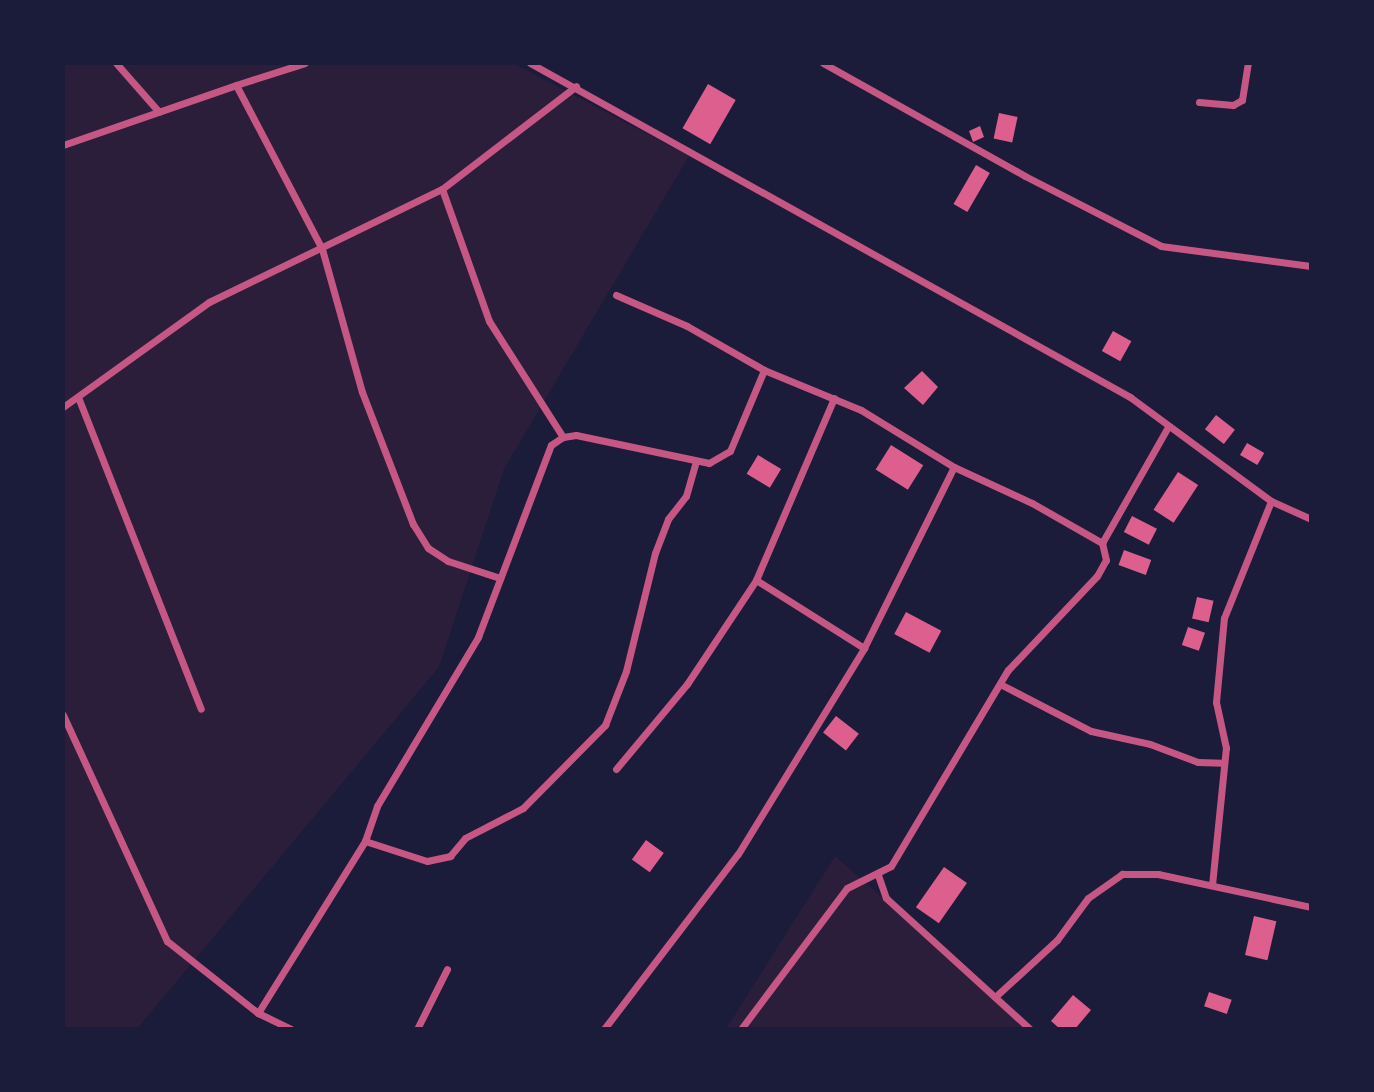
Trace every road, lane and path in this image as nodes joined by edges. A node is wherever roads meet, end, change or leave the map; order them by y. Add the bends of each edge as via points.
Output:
1 (116, 63) edge
2 (530, 63) edge
3 (823, 63) edge
4 (1248, 63) edge
5 (301, 64) edge
6 (236, 85) junction
7 (576, 86) junction
8 (1199, 102) dead end
9 (159, 112) junction
10 (63, 145) edge
11 (442, 189) junction
12 (321, 249) junction
13 (1311, 266) edge
14 (616, 295) dead end
15 (764, 370) junction
16 (78, 397) junction
17 (835, 398) junction
18 (63, 407) edge
19 (1168, 428) junction
20 (563, 437) junction
21 (696, 462) junction
22 (954, 467) junction
23 (1271, 502) junction
24 (1311, 519) edge
25 (1102, 542) junction
26 (500, 578) junction
27 (756, 580) junction
28 (864, 648) junction
29 (1000, 684) junction
30 (201, 709) dead end
31 (63, 715) edge
32 (1222, 763) junction
33 (617, 769) dead end
34 (365, 841) junction
35 (878, 875) junction
36 (1212, 885) junction
37 (1311, 907) edge
38 (447, 969) dead end
39 (995, 997) junction
40 (258, 1013) junction
41 (291, 1029) edge
42 (417, 1029) edge
43 (604, 1029) edge
44 (741, 1029) edge
45 (1030, 1029) edge

1 - 9 street
2 - 7 street
3 - 13 street via 1161,246
4 - 8 street via 1242,100 1233,105
5 - 6 street
6 - 9 street
6 - 12 street
7 - 11 street
7 - 19 street via 1130,397
9 - 10 street
11 - 12 street
11 - 20 street via 489,321
12 - 16 street via 209,302
12 - 26 street via 362,392 413,524 428,548 448,561
14 - 15 street via 687,326
15 - 17 street
15 - 21 street via 730,451 709,463
16 - 18 street
16 - 30 street
17 - 22 street via 897,429
17 - 27 street
19 - 23 street
19 - 25 street
20 - 21 street via 576,435
20 - 26 street via 551,445
21 - 34 street via 686,496 668,519 655,553 626,671 605,725 523,808 465,838 450,856 427,861
22 - 25 street
22 - 28 street
23 - 24 street
23 - 32 street via 1224,618 1216,702 1226,748
25 - 29 street via 1106,560 1097,576
26 - 34 street via 478,637 377,806
27 - 28 street
27 - 33 street via 687,684
28 - 43 street via 738,855
29 - 32 street via 1091,731 1150,744 1198,762
29 - 35 street via 897,857
31 - 40 street via 167,941
32 - 36 street
34 - 40 street
35 - 39 street via 886,898
35 - 44 street via 847,888
36 - 37 street
36 - 39 street via 1139,871 1110,880 1088,898 1056,940
38 - 42 street
39 - 45 street
40 - 41 street

